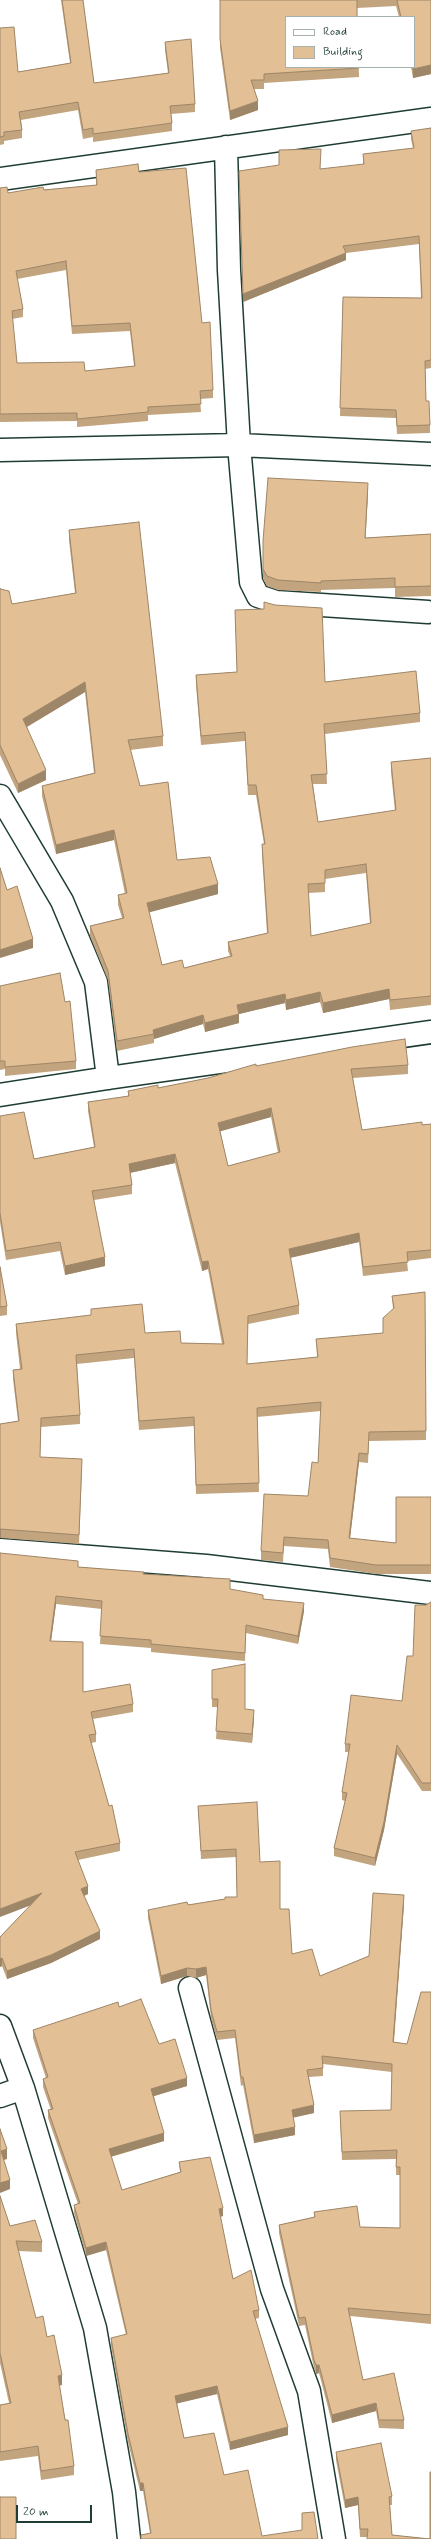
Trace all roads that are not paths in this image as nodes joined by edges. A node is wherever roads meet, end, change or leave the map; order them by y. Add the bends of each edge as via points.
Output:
1 (431, 119) edge
2 (226, 147) junction
3 (0, 179) edge
4 (239, 445) junction
5 (0, 450) edge
6 (431, 454) edge
7 (428, 612) dead end
8 (0, 796) edge
9 (431, 1032) edge
10 (108, 1078) junction
11 (0, 1095) edge
12 (0, 1550) edge
13 (431, 1593) edge
14 (190, 1988) dead end
15 (0, 2026) edge
16 (23, 2088) junction
17 (0, 2096) edge
18 (129, 2539) edge
19 (334, 2539) edge

1 - 2 street
2 - 3 street
2 - 4 street via 229,270
4 - 5 street
4 - 6 street
4 - 7 street via 251,582 258,596 276,602
8 - 10 street via 62,901 96,982
9 - 10 street
10 - 11 street
12 - 13 street via 206,1566
14 - 19 street via 272,2289 309,2391
15 - 16 street
16 - 17 street
16 - 18 street via 95,2328 124,2492

